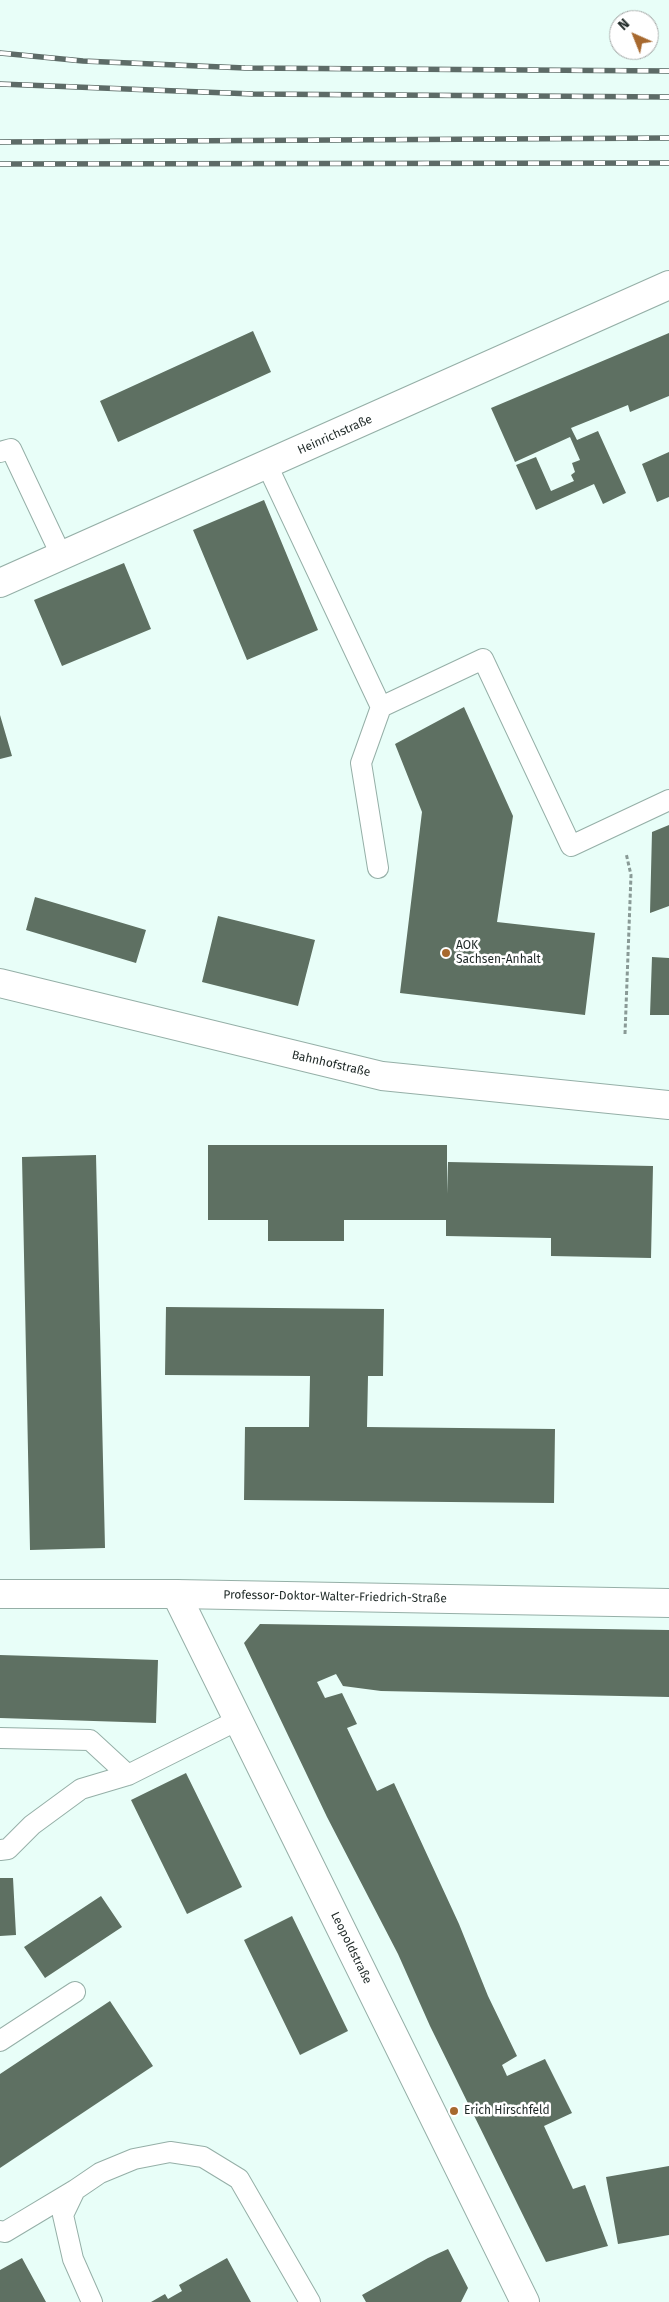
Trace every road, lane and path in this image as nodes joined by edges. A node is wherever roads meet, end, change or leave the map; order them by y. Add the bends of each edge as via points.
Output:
1 (669, 285) edge
2 (0, 452) edge
3 (267, 465) junction
4 (62, 557) junction
5 (0, 583) edge
6 (381, 707) junction
7 (669, 800) edge
8 (378, 868) dead end
9 (632, 875) dead end
10 (0, 983) edge
11 (625, 1034) dead end
12 (669, 1105) edge
13 (0, 1594) edge
14 (176, 1594) junction
15 (669, 1603) edge
16 (238, 1720) junction
17 (0, 1738) edge
18 (128, 1775) junction
19 (0, 1850) edge
20 (74, 1992) dead end
21 (0, 2041) edge
22 (75, 2190) junction
23 (0, 2231) edge
24 (92, 2302) edge
25 (310, 2302) edge
26 (525, 2302) edge

1 - 3 street, Heinrichstraße
2 - 4 lane via 11,449
3 - 4 street, Heinrichstraße
3 - 6 lane
4 - 5 street, Heinrichstraße
6 - 7 lane via 483,659 571,846
6 - 8 lane via 361,763
9 - 11 path
10 - 12 street, Bahnhofstraße via 382,1076
13 - 14 street, Professor-Doktor-Walter-Friedrich-Straße
14 - 15 street, Professor-Doktor-Walter-Friedrich-Straße
14 - 16 street, Leopoldstraße
16 - 18 lane
16 - 26 street, Leopoldstraße
17 - 18 lane via 90,1740
18 - 19 lane via 81,1789 32,1825 8,1848
20 - 21 lane
22 - 23 lane via 5,2232
22 - 24 lane via 62,2216 73,2259
22 - 25 lane via 100,2173 134,2159 170,2152 203,2157 239,2179

